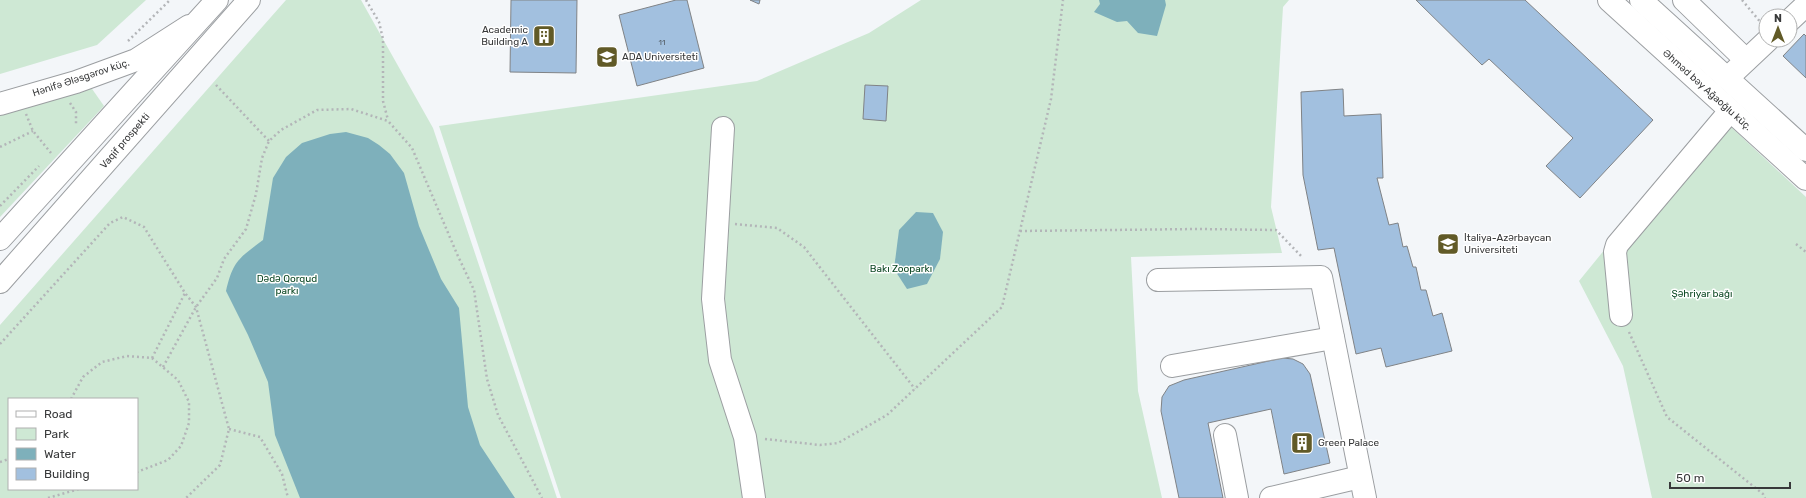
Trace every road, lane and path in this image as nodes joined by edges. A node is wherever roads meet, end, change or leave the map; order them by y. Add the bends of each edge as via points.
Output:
1 (170, 0) edge
2 (217, 0) edge
3 (250, 0) edge
4 (366, 0) edge
5 (1062, 0) edge
6 (1610, 0) edge
7 (1641, 0) edge
8 (1684, 0) edge
9 (1742, 0) edge
10 (1806, 6) edge
11 (1798, 13) edge
12 (200, 19) junction
13 (1758, 22) edge
14 (126, 44) dead end
15 (1758, 44) edge
16 (1746, 60) junction
17 (1728, 79) junction
18 (216, 85) dead end
19 (67, 103) dead end
20 (0, 104) edge
21 (33, 110) dead end
22 (1730, 111) junction
23 (25, 112) junction
24 (19, 114) dead end
25 (388, 121) junction
26 (723, 128) dead end
27 (72, 130) dead end
28 (33, 131) junction
29 (269, 141) junction
30 (0, 146) edge
31 (56, 147) dead end
32 (1806, 150) edge
33 (51, 153) junction
34 (46, 158) dead end
35 (41, 164) dead end
36 (1806, 179) edge
37 (0, 206) edge
38 (718, 222) junction
39 (1020, 231) junction
40 (0, 239) edge
41 (1796, 244) dead end
42 (1806, 252) edge
43 (1321, 277) junction
44 (1158, 280) dead end
45 (0, 282) edge
46 (185, 293) junction
47 (196, 307) junction
48 (1622, 315) joint
49 (1333, 338) junction
50 (0, 344) edge
51 (152, 358) junction
52 (1172, 366) dead end
53 (163, 367) junction
54 (915, 389) junction
55 (72, 398) edge
56 (229, 429) junction
57 (1225, 436) dead end
58 (745, 437) junction
59 (138, 472) edge
60 (1360, 477) junction
61 (76, 490) edge
62 (48, 498) edge
63 (186, 498) edge
64 (288, 498) edge
65 (542, 498) edge
66 (754, 498) edge
67 (1237, 498) edge
68 (1271, 498) edge
69 (1365, 498) edge
70 (1765, 498) edge

1 - 14 path
2 - 12 street
3 - 45 street, Vaqif prospekti
4 - 25 path via 379,22 383,39 383,101
5 - 39 path via 1052,99
6 - 22 street, Əhməd bəy Ağaoğlu küç.
7 - 17 street
8 - 16 street
9 - 13 path
10 - 11 street
12 - 20 street, Hənifə Ələsgərov küç. via 136,60 76,82
12 - 40 street
15 - 16 street
16 - 17 street
17 - 32 street
18 - 29 path
19 - 27 path via 71,104 76,112 78,124
21 - 23 path
22 - 36 street, Əhməd bəy Ağaoğlu küç.
22 - 48 street via 1617,245 1615,252
23 - 24 path
23 - 28 path
25 - 29 path via 351,109 316,110 281,130
25 - 65 path via 412,148 474,290 487,379 498,415
26 - 38 street
28 - 30 path
28 - 33 path
29 - 47 path via 262,158 256,194 246,229 224,259 217,278
31 - 33 path
33 - 34 path
35 - 37 path
38 - 54 path via 778,228 804,247
38 - 58 street via 713,299 720,360
39 - 43 path via 1276,230
39 - 54 path via 1002,307
41 - 42 path
43 - 44 street
43 - 49 street
46 - 47 path
46 - 50 path via 144,227 123,217 110,223
46 - 51 path
47 - 53 path
47 - 56 path
48 - 70 path via 1666,417
49 - 52 street
49 - 60 street
51 - 53 path
51 - 55 path via 126,356 102,362 83,377
53 - 59 path via 178,380 190,402 189,423 181,446 168,460
54 - 58 path via 887,416 838,443 820,445
56 - 63 path via 220,465
56 - 64 path via 260,437 282,474
57 - 67 street
58 - 66 street
60 - 68 street
60 - 69 street
61 - 62 path

